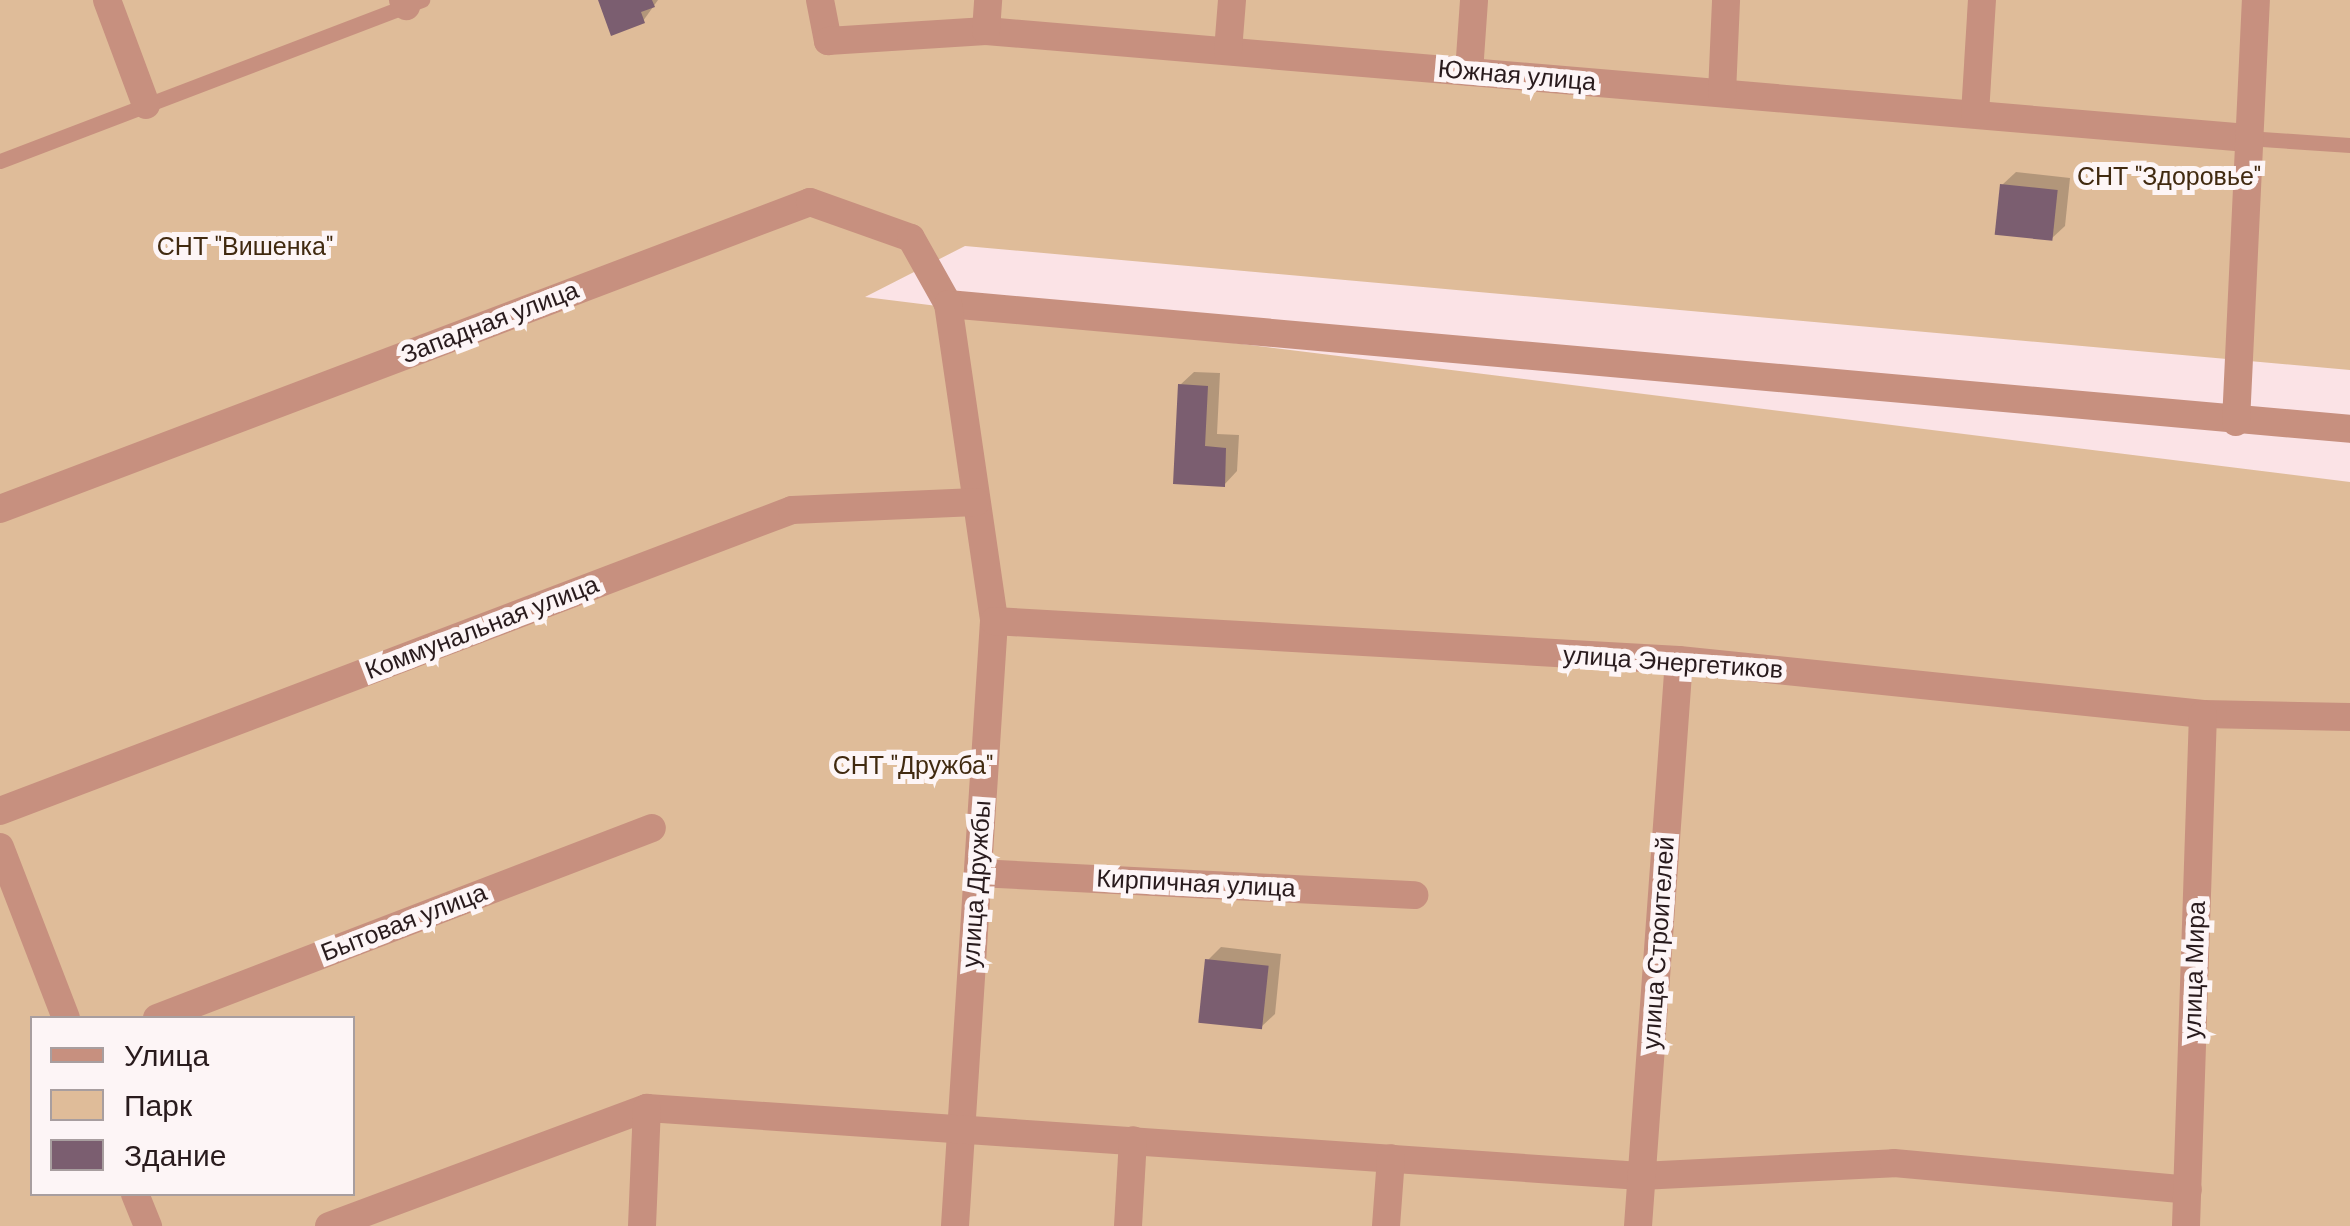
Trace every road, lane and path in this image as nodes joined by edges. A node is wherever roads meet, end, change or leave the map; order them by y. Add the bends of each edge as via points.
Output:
1 (106, 0) edge
2 (820, 0) edge
3 (988, 0) edge
4 (1232, 0) edge
5 (1474, 0) edge
6 (1726, 0) edge
7 (1982, 0) edge
8 (2256, 0) edge
9 (410, 2) edge
10 (986, 31) junction
11 (1228, 51) junction
12 (1469, 72) junction
13 (1722, 93) junction
14 (146, 105) junction
15 (1975, 114) junction
16 (2247, 138) junction
17 (2350, 145) edge
18 (0, 161) edge
19 (948, 304) junction
20 (2236, 422) junction
21 (2350, 429) edge
22 (976, 502) junction
23 (0, 509) edge
24 (994, 621) junction
25 (1679, 660) junction
26 (2203, 714) junction
27 (2350, 717) edge
28 (0, 810) edge
29 (652, 828) dead end
30 (0, 847) edge
31 (978, 873) junction
32 (1414, 895) dead end
33 (65, 1016) edge
34 (162, 1016) edge
35 (647, 1108) junction
36 (962, 1128) junction
37 (1133, 1140) junction
38 (1391, 1158) junction
39 (1642, 1176) junction
40 (2188, 1190) junction
41 (136, 1196) edge
42 (398, 1213) edge
43 (148, 1226) edge
44 (329, 1226) edge
45 (642, 1226) edge
46 (955, 1226) edge
47 (1128, 1226) edge
48 (1386, 1226) edge
49 (1638, 1226) edge
50 (2186, 1226) edge

1 - 14 street
2 - 10 street, Южная улица via 828,41
3 - 10 street
4 - 11 street
5 - 12 street
6 - 13 street
7 - 15 street
8 - 16 street
9 - 14 lane
10 - 11 street, Южная улица
11 - 12 street, Южная улица
12 - 13 street, Южная улица
13 - 15 street, Южная улица
14 - 18 lane
15 - 16 street, Южная улица
16 - 17 lane
16 - 20 street
19 - 20 street
19 - 22 street, улица Дружбы
19 - 23 street, Западная улица via 910,238 810,202
20 - 21 street
22 - 24 street, улица Дружбы
22 - 28 street, Коммунальная улица via 792,510
24 - 25 street, улица Энергетиков
24 - 31 street, улица Дружбы
25 - 26 street, улица Энергетиков
25 - 39 street, улица Строителей
26 - 27 street, улица Энергетиков
26 - 40 street, улица Мира
29 - 34 street, Бытовая улица
30 - 33 street
31 - 32 street, Кирпичная улица
31 - 36 street, улица Дружбы
35 - 36 street
35 - 42 street
35 - 45 street
36 - 37 street
36 - 46 street, улица Дружбы
37 - 38 street
37 - 47 street
38 - 39 street
38 - 48 street
39 - 40 street via 1894,1163
39 - 49 street, улица Строителей
40 - 50 street, улица Мира
41 - 43 street
42 - 44 street

